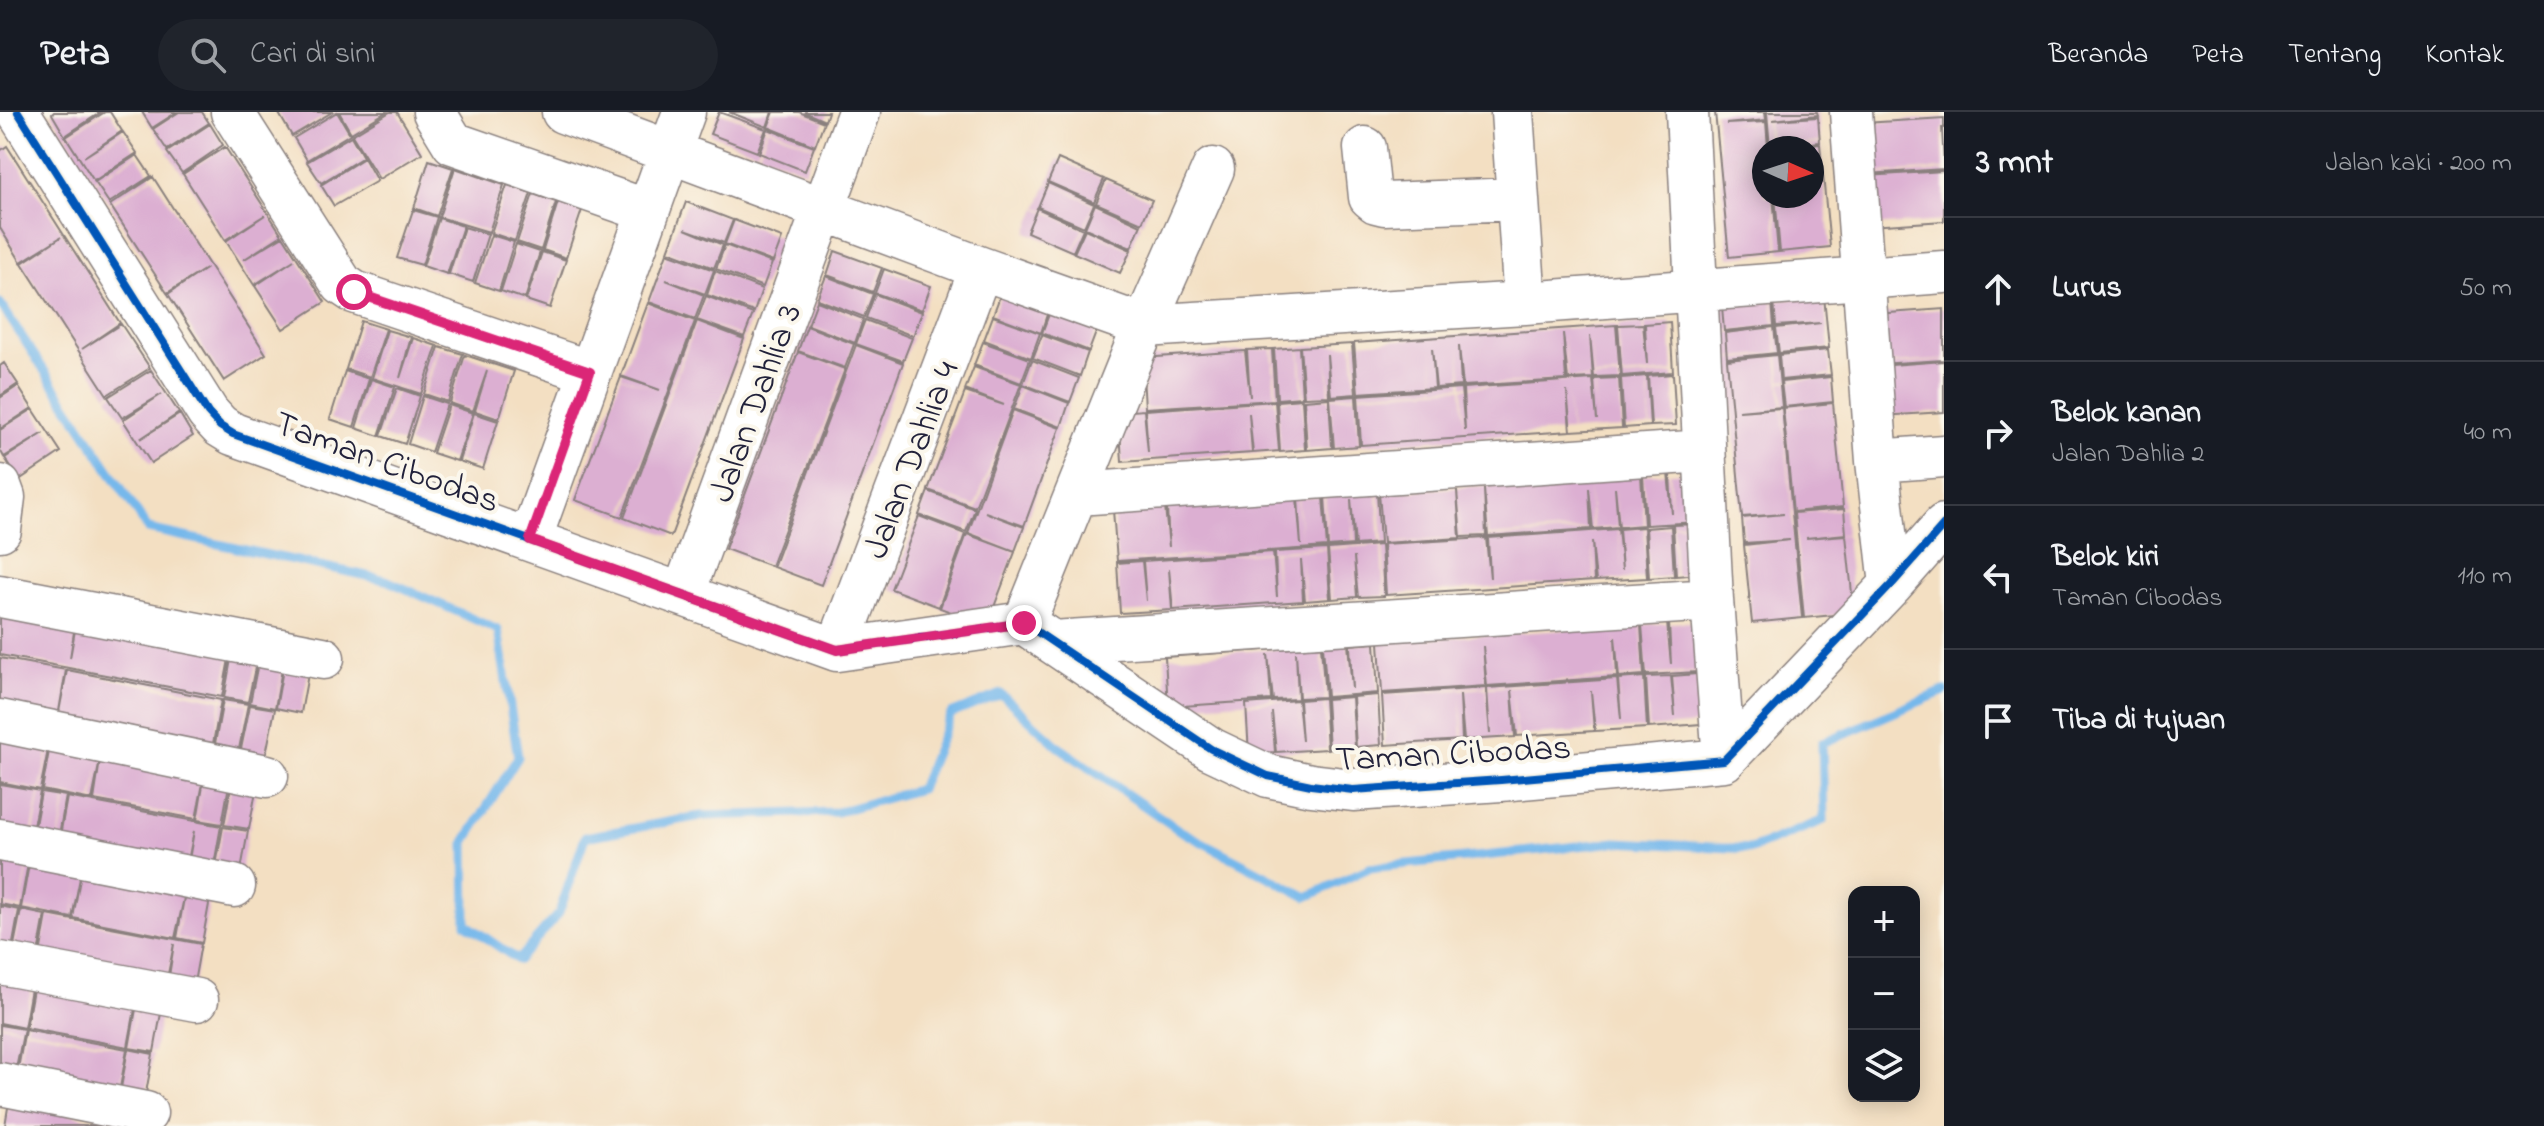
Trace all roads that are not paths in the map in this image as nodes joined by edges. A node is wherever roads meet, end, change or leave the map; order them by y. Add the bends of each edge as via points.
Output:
1 (18, 112) edge
2 (232, 112) edge
3 (434, 112) edge
4 (563, 112) edge
5 (684, 112) edge
6 (859, 112) edge
7 (1512, 112) edge
8 (1687, 112) edge
9 (1851, 112) edge
10 (1365, 148) dead end
11 (670, 152) junction
12 (1213, 169) dead end
13 (1518, 199) junction
14 (823, 210) junction
15 (648, 211) junction
16 (981, 268) junction
17 (1944, 272) edge
18 (1863, 278) junction
19 (1696, 290) junction
20 (1525, 303) junction
21 (1144, 326) junction
22 (590, 372) junction
23 (1704, 451) junction
24 (1944, 456) edge
25 (1877, 461) junction
26 (0, 486) edge
27 (1077, 494) junction
28 (1944, 525) edge
29 (0, 530) edge
30 (530, 540) junction
31 (1891, 585) junction
32 (683, 595) junction
33 (0, 596) edge
34 (1712, 600) junction
35 (1038, 632) junction
36 (837, 650) junction
37 (323, 658) dead end
38 (0, 721) edge
39 (1724, 760) junction
40 (267, 776) dead end
41 (0, 840) edge
42 (234, 886) dead end
43 (0, 963) edge
44 (197, 1000) dead end
45 (0, 1084) edge
46 (146, 1113) dead end

1 - 30 street, Taman Cibodas via 220,426
2 - 22 street via 342,284
3 - 15 street via 453,143
4 - 11 street
5 - 11 street
6 - 14 street, Jalan Dahlia 3
7 - 13 street
8 - 19 street
9 - 18 street
10 - 13 street via 1370,197 1376,202
11 - 14 street
11 - 15 street
12 - 21 street
13 - 20 street
14 - 16 street
14 - 32 street, Jalan Dahlia 3
15 - 22 street
16 - 21 street
16 - 36 street, Jalan Dahlia 4
17 - 18 street
18 - 19 street
18 - 25 street
19 - 20 street
19 - 23 street
20 - 21 street
21 - 27 street
22 - 30 street
23 - 27 street
23 - 34 street
24 - 25 street
25 - 31 street
26 - 29 street
27 - 35 street
28 - 31 street
30 - 32 street, Taman Cibodas
31 - 39 street
32 - 36 street, Taman Cibodas
33 - 37 street
34 - 35 street
34 - 39 street
35 - 36 street, Taman Cibodas
35 - 39 street, Taman Cibodas via 1211,749 1268,776 1311,785 1353,790
38 - 40 street
41 - 42 street
43 - 44 street
45 - 46 street

